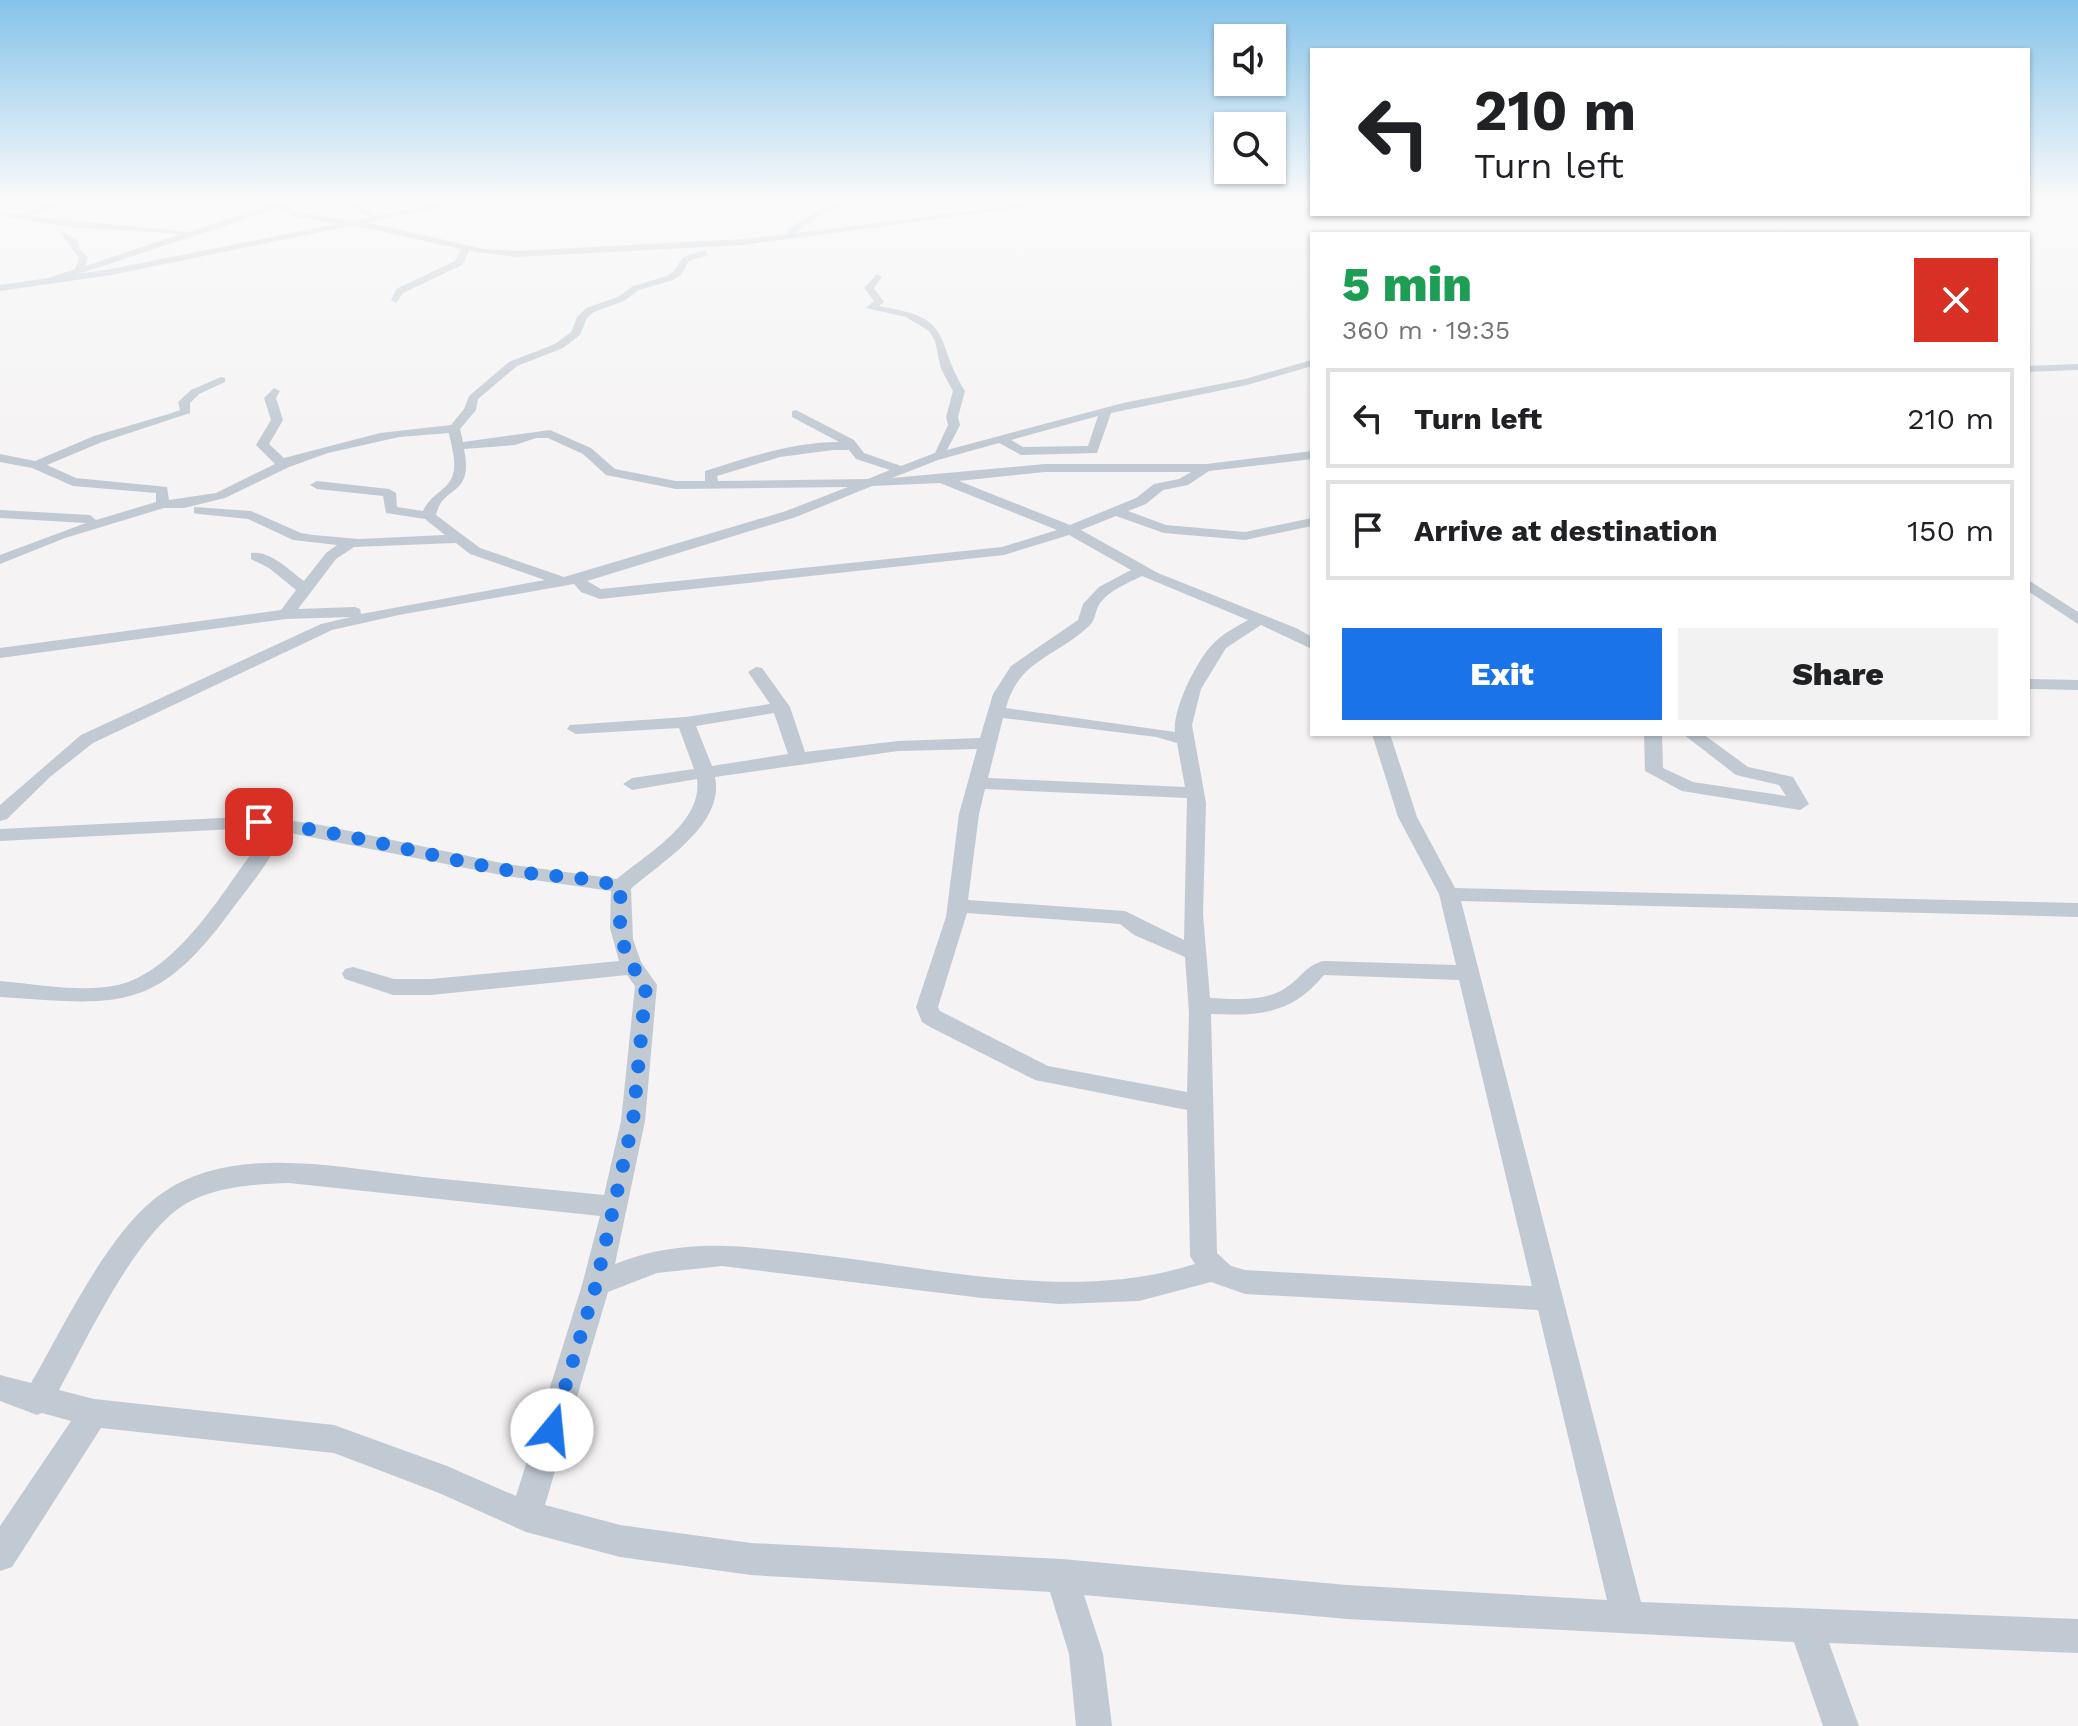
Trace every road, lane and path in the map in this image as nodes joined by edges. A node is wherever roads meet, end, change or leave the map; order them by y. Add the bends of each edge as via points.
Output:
1 (41, 283) edge
2 (417, 283) edge
3 (651, 283) edge
4 (873, 283) edge
5 (0, 288) edge
6 (396, 300) dead end
7 (2052, 356) dead end
8 (1310, 364) edge
9 (2078, 367) edge
10 (2030, 369) edge
11 (221, 380) dead end
12 (274, 391) dead end
13 (1106, 411) junction
14 (796, 414) dead end
15 (454, 429) junction
16 (1004, 441) junction
17 (456, 446) junction
18 (851, 446) junction
19 (942, 455) junction
20 (1310, 455) edge
21 (0, 458) edge
22 (290, 463) junction
23 (36, 465) junction
24 (901, 468) junction
25 (1206, 468) junction
26 (935, 477) junction
27 (863, 483) junction
28 (317, 485) dead end
29 (713, 486) junction
30 (163, 504) junction
31 (202, 504) junction
32 (1114, 511) junction
33 (0, 514) edge
34 (429, 516) junction
35 (102, 521) junction
36 (1310, 522) edge
37 (1070, 530) junction
38 (455, 539) junction
39 (352, 542) junction
40 (256, 556) dead end
41 (0, 560) edge
42 (1142, 570) junction
43 (578, 579) junction
44 (562, 581) junction
45 (2030, 585) edge
46 (304, 589) junction
47 (286, 614) junction
48 (2076, 617) edge
49 (324, 619) junction
50 (1258, 620) junction
51 (1310, 643) edge
52 (0, 653) edge
53 (756, 672) dead end
54 (2030, 684) edge
55 (2078, 685) edge
56 (781, 707) junction
57 (997, 712) junction
58 (686, 722) junction
59 (576, 729) dead end
60 (1382, 736) edge
61 (1653, 736) edge
62 (1695, 736) edge
63 (1185, 740) junction
64 (985, 743) junction
65 (798, 758) junction
66 (703, 774) junction
67 (976, 783) junction
68 (632, 784) dead end
69 (1194, 793) junction
70 (0, 815) edge
71 (259, 822) junction
72 (0, 835) edge
73 (621, 887) junction
74 (1449, 894) junction
75 (958, 906) junction
76 (2078, 910) edge
77 (1196, 953) junction
78 (630, 967) junction
79 (1467, 973) junction
80 (353, 974) dead end
81 (0, 989) edge
82 (1199, 1006) junction
83 (1199, 1103) junction
84 (615, 1207) junction
85 (1213, 1270) junction
86 (596, 1285) junction
87 (1550, 1299) junction
88 (0, 1388) edge
89 (37, 1401) junction
90 (94, 1413) junction
91 (526, 1516) junction
92 (0, 1555) edge
93 (1062, 1576) junction
94 (1628, 1618) junction
95 (1805, 1625) junction
96 (2078, 1636) edge
97 (1094, 1726) edge
98 (1841, 1726) edge

1 - 5 street
2 - 6 street via 399,291
3 - 15 street via 590,310 566,342 513,364 473,398
4 - 19 street via 869,288 879,302 871,308 909,314 933,329 940,341 946,369 959,391
7 - 9 street via 2058,363
8 - 13 street
9 - 10 street
11 - 23 street via 195,392 184,402 186,411 176,416 98,439
12 - 22 street via 270,398 277,420 262,445
13 - 16 street
13 - 16 street via 1093,450 1021,451
14 - 18 street
15 - 17 street
15 - 22 street via 373,440
16 - 19 street
17 - 29 street via 550,434 624,477
17 - 34 street via 457,482 432,504
18 - 24 street via 860,456
18 - 29 street via 814,447 710,474
19 - 24 street
20 - 25 street
21 - 23 street
22 - 31 street
23 - 30 street via 73,482 162,490
24 - 26 street
24 - 27 street
25 - 26 street via 1045,468
25 - 32 street
26 - 27 street
26 - 37 street
27 - 29 street
27 - 43 street via 759,524
28 - 34 street via 389,493 391,510
30 - 31 street
30 - 35 street
31 - 39 street via 196,510 251,515 298,537
32 - 36 street via 1164,529 1245,536
32 - 37 street
33 - 35 street
34 - 38 street
35 - 41 street
37 - 42 street
37 - 43 street via 1004,551 630,592 591,593
38 - 39 street
38 - 44 street
39 - 46 street via 331,556
40 - 46 street
42 - 50 street
42 - 57 street via 1104,590 1091,604 1085,622 1017,669
43 - 44 street
44 - 49 street
45 - 48 street
46 - 47 street
47 - 49 street
47 - 52 street
49 - 70 street via 87,739
50 - 51 street
50 - 63 street via 1220,645 1213,656 1193,689 1183,725
53 - 56 street
54 - 55 street
56 - 58 street
56 - 65 street
57 - 63 street
57 - 64 street via 992,736
58 - 59 street
58 - 66 street
60 - 74 street via 1403,809
61 - 62 street via 1654,771 1689,787 1800,804 1786,781 1742,771
63 - 69 street
64 - 65 street via 882,747
64 - 67 street
65 - 66 street
66 - 68 street
66 - 73 street via 706,801 688,825
67 - 69 street
67 - 75 street
69 - 77 street
71 - 72 street
71 - 73 street via 319,828 505,870 601,880
71 - 81 street via 270,836 266,848 177,961 152,981 127,991 89,995
73 - 78 street via 620,938
74 - 76 street
74 - 79 street
75 - 77 street via 1125,918
75 - 83 street via 929,999 930,1016 1043,1074
77 - 82 street
78 - 80 street via 431,987 393,987
78 - 84 street via 646,985 633,1121
79 - 82 street via 1324,968 1282,1000 1258,1007
79 - 87 street
82 - 83 street
83 - 85 street via 1204,1256
84 - 86 street
84 - 89 street via 289,1173 238,1175 203,1184 172,1198 142,1227
85 - 86 street via 1179,1284 1082,1292 992,1288 722,1255 677,1256 639,1264
85 - 87 street via 1245,1282
86 - 91 street
87 - 94 street
88 - 89 street
89 - 90 street
90 - 91 street via 334,1439
90 - 92 street
91 - 93 street via 620,1541 751,1559
93 - 94 street via 1347,1602
93 - 97 street via 1086,1654
94 - 95 street
95 - 96 street
95 - 98 street

